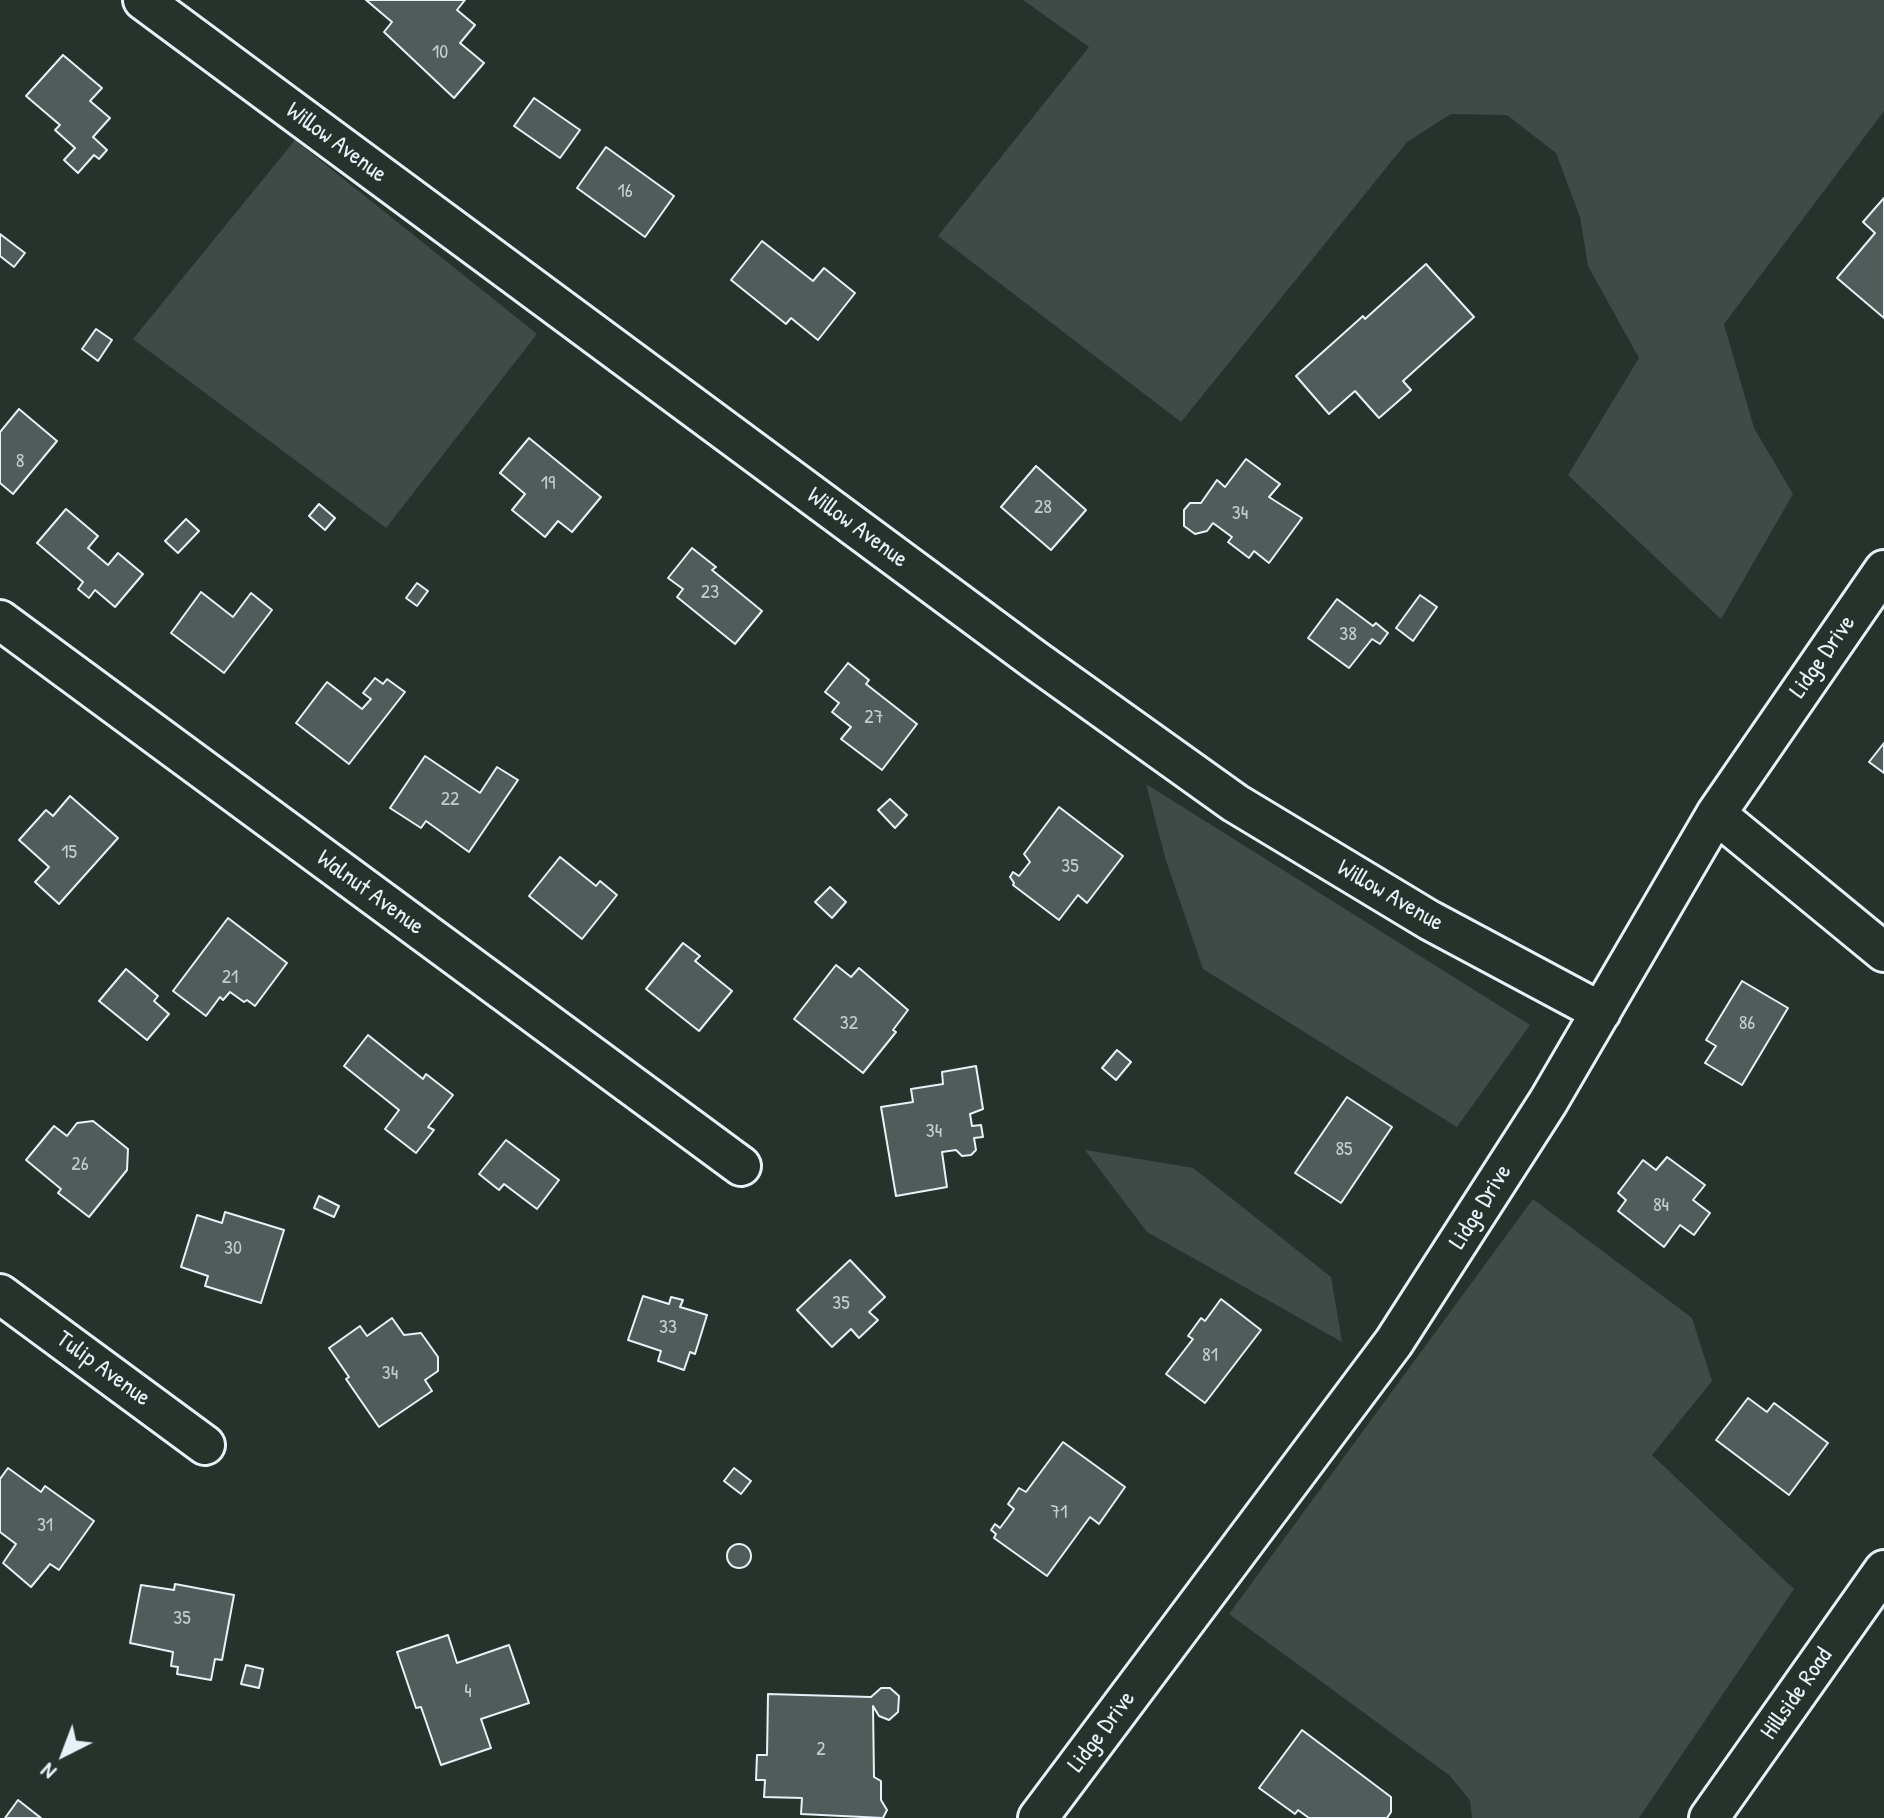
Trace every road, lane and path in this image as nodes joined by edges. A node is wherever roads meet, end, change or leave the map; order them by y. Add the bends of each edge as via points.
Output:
1 (143, 0) edge
2 (1884, 570) edge
3 (0, 620) edge
4 (1716, 814) junction
5 (1884, 952) edge
6 (1601, 1012) junction
7 (741, 1166) dead end
8 (0, 1294) edge
9 (205, 1445) dead end
10 (1884, 1570) edge
11 (1038, 1818) edge
12 (1709, 1818) edge

1 - 6 street, Willow Avenue via 1235,803 1429,920
2 - 4 street, Lidge Drive
3 - 7 street, Walnut Avenue
4 - 5 street
4 - 6 street, Lidge Drive
6 - 11 street, Lidge Drive via 1394,1342
8 - 9 street, Tulip Avenue
10 - 12 street, Hillside Road

